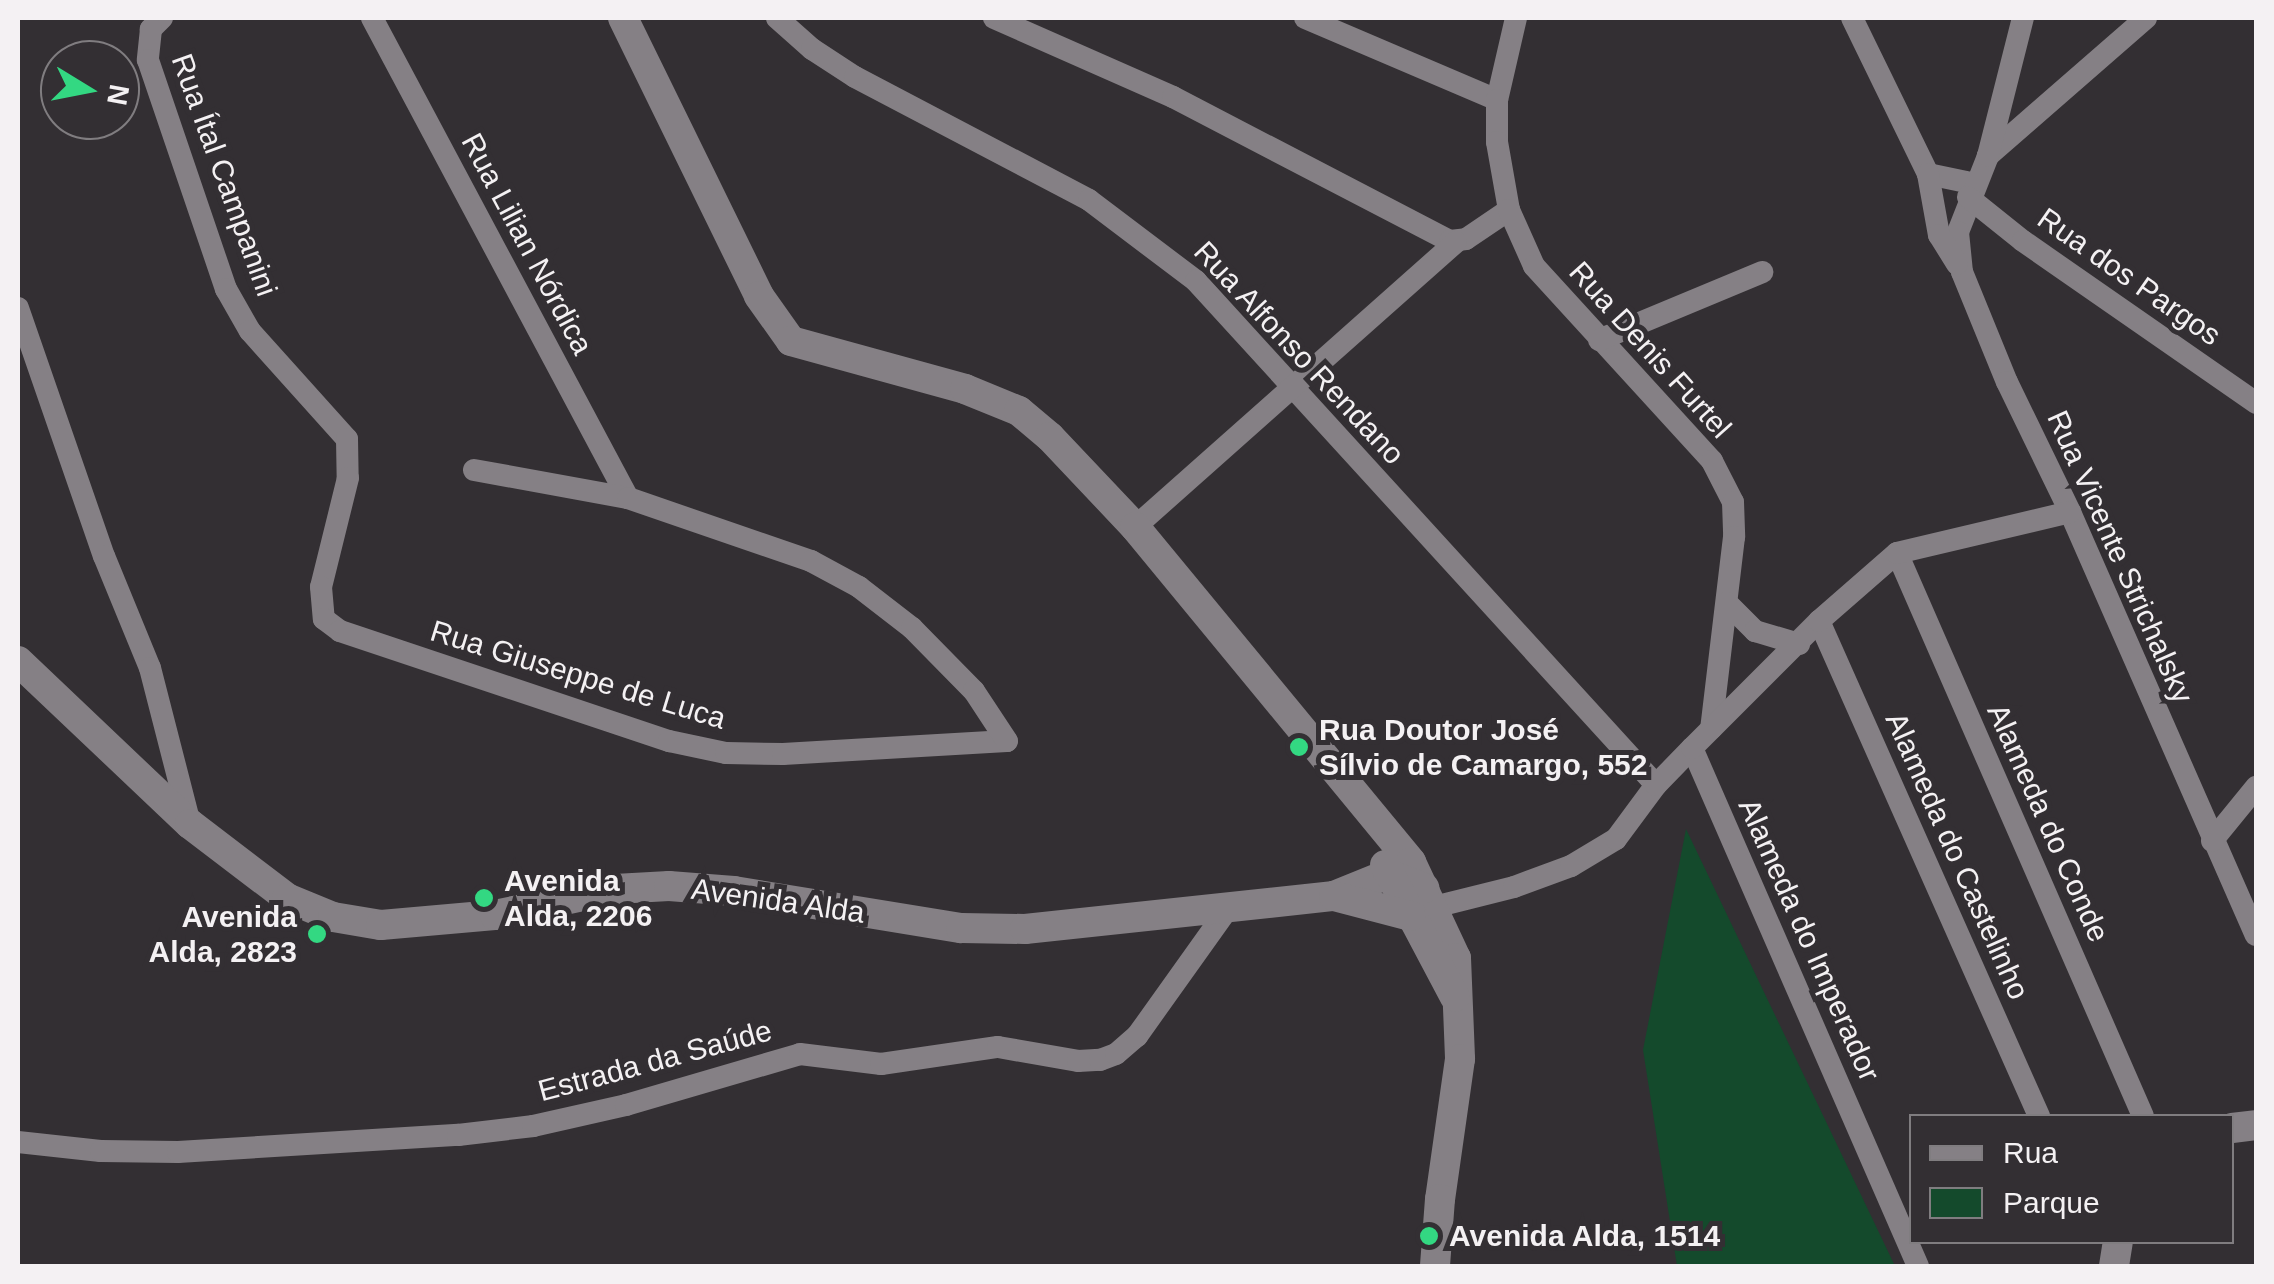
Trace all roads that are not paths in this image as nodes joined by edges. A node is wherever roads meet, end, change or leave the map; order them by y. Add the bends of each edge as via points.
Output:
1 (162, 18) edge
2 (372, 18) edge
3 (622, 18) edge
4 (777, 18) edge
5 (994, 18) edge
6 (1306, 18) edge
7 (1516, 18) edge
8 (1852, 18) edge
9 (2023, 18) edge
10 (2146, 18) edge
11 (1355, 26) edge
12 (1496, 100) junction
13 (1988, 156) junction
14 (1928, 174) junction
15 (1972, 190) junction
16 (1510, 210) junction
17 (1456, 242) junction
18 (1762, 272) dead end
19 (1962, 272) junction
20 (18, 308) edge
21 (1599, 340) junction
22 (1294, 388) junction
23 (2251, 399) edge
24 (2256, 424) edge
25 (347, 439) joint
26 (474, 470) dead end
27 (628, 498) junction
28 (2070, 512) junction
29 (1135, 527) junction
30 (1897, 553) junction
31 (1727, 603) junction
32 (1819, 621) junction
33 (1799, 644) junction
34 (18, 661) edge
35 (1711, 729) junction
36 (1692, 748) junction
37 (1656, 785) junction
38 (2256, 787) edge
39 (1371, 819) junction
40 (190, 824) junction
41 (2212, 841) junction
42 (1388, 874) junction
43 (1334, 896) junction
44 (1423, 903) junction
45 (1231, 904) junction
46 (2256, 935) edge
47 (2038, 1114) edge
48 (2142, 1114) edge
49 (18, 1142) edge
50 (2101, 1244) edge
51 (1436, 1266) edge
52 (1918, 1266) edge
53 (2114, 1266) edge

1 - 25 street, Rua Ítal Campanini via 152,29 148,60 226,289 250,331
2 - 27 street, Rua Lilian Nórdica
3 - 29 street via 760,296 791,341 965,388 1018,411
4 - 22 street, Rua Alfonso Rendano via 855,76 1089,200 1136,232 1196,281
5 - 17 street via 1174,97
6 - 11 street
7 - 12 street, Rua Denis Furtel
8 - 14 street
9 - 13 street
10 - 13 street
11 - 12 street
12 - 16 street, Rua Denis Furtel
13 - 15 street, Rua Vicente Strichalsky
14 - 15 street
14 - 19 street via 1939,235
15 - 19 street, Rua Vicente Strichalsky via 1958,232
15 - 23 street, Rua dos Pargos via 2023,241
16 - 17 street
16 - 21 street, Rua Denis Furtel via 1534,266
17 - 22 street
18 - 21 street
19 - 28 street, Rua Vicente Strichalsky
20 - 40 street via 150,668
21 - 31 street, Rua Denis Furtel via 1719,474 1732,502
22 - 29 street
22 - 37 street, Rua Alfonso Rendano
23 - 24 street
25 - 27 street, Rua Giuseppe de Luca via 348,478 320,605 324,619 340,632 669,741 726,752 1007,741 974,691 912,628 859,588 811,561
26 - 27 street
28 - 30 street
28 - 41 street, Rua Vicente Strichalsky
29 - 39 street
30 - 32 street
30 - 48 street, Alameda do Conde
31 - 33 street via 1755,631
31 - 35 street, Rua Denis Furtel
32 - 33 street
32 - 47 street, Alameda do Castelinho
33 - 35 street
34 - 40 street, Avenida Alda
35 - 36 street
36 - 37 street
36 - 52 street, Alameda do Imperador
37 - 44 street via 1616,839 1571,866 1514,888
38 - 41 street
39 - 42 street
39 - 44 street via 1392,836
40 - 45 street, Avenida Alda via 287,898 333,917 381,925 495,915 615,889 669,886 962,928 1025,929
41 - 46 street, Rua Vicente Strichalsky
42 - 43 street, Avenida Alda
42 - 44 street
43 - 44 street, Avenida Alda
43 - 45 street, Avenida Alda
44 - 51 street via 1456,958 1460,1059
45 - 49 street, Estrada da Saúde via 1137,1036 1100,1060 998,1047 880,1064 800,1054 626,1104 458,1135 178,1152
50 - 53 street

